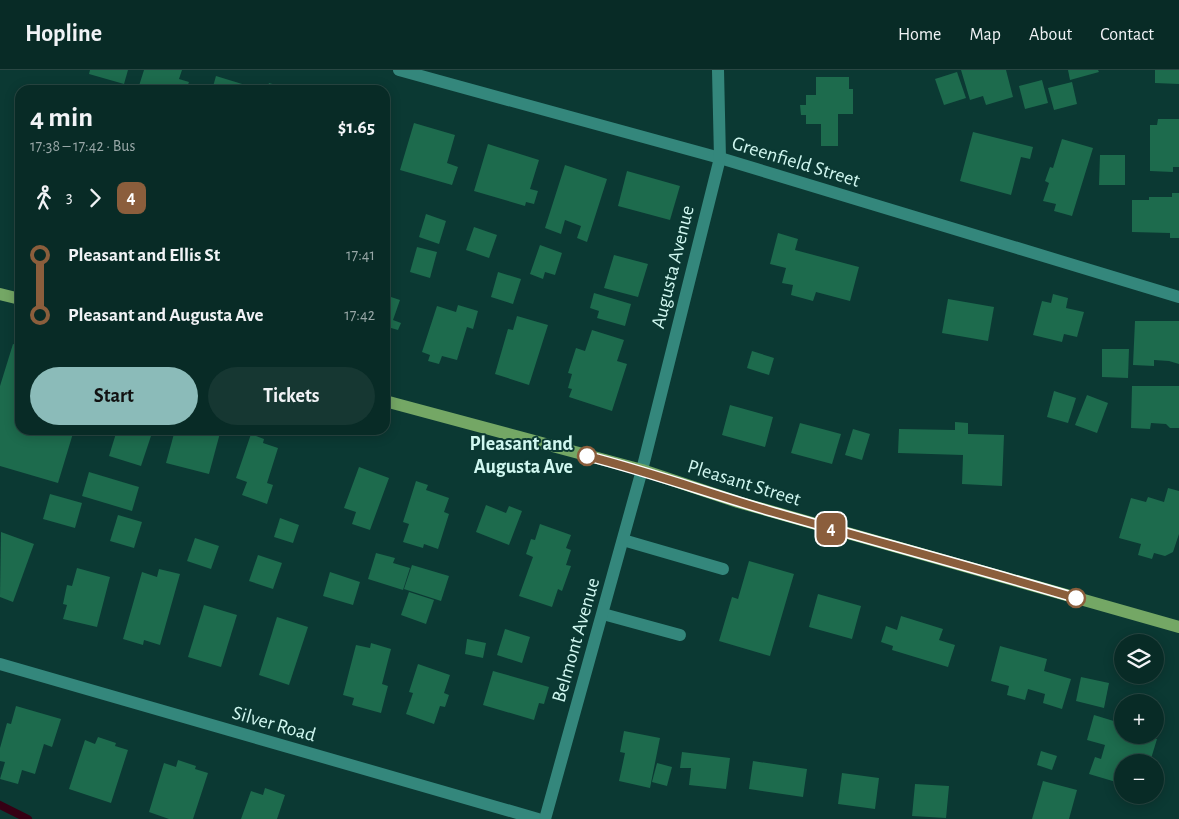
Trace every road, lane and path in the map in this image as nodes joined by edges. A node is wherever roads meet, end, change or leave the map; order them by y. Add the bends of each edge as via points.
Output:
1 (399, 70) edge
2 (718, 70) edge
3 (720, 158) junction
4 (0, 294) edge
5 (1179, 297) edge
6 (15, 298) edge
7 (390, 402) edge
8 (642, 470) junction
9 (623, 540) junction
10 (723, 569) dead end
11 (604, 614) junction
12 (1179, 627) edge
13 (680, 635) dead end
14 (0, 664) edge
15 (538, 819) edge
16 (545, 819) edge

1 - 3 street, Greenfield Street
2 - 3 street, Augusta Avenue
3 - 5 street, Greenfield Street
3 - 8 street, Augusta Avenue
4 - 6 main road
7 - 8 main road, Pleasant Street
8 - 9 street, Belmont Avenue
8 - 12 main road, Pleasant Street via 765,510
9 - 10 street
9 - 11 street, Belmont Avenue
11 - 13 street
11 - 16 street, Belmont Avenue
14 - 15 street, Silver Road

